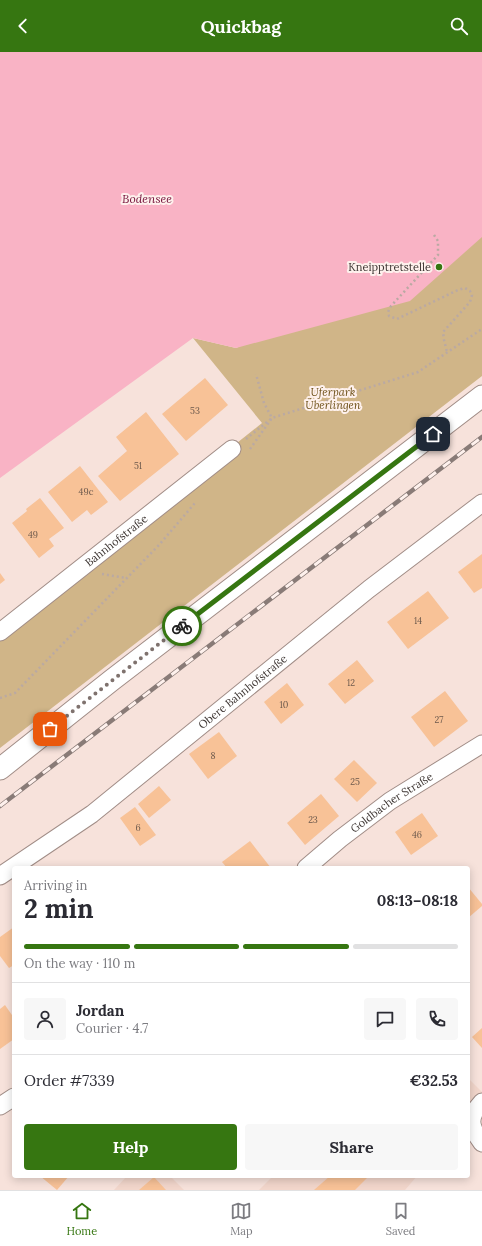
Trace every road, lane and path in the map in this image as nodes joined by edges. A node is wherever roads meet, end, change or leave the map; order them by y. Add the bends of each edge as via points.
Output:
1 (434, 235) dead end
2 (482, 329) edge
3 (448, 352) junction
4 (482, 396) edge
5 (232, 449) joint
6 (482, 503) edge
7 (159, 544) dead end
8 (0, 632) edge
9 (0, 698) edge
10 (482, 744) edge
11 (0, 769) edge
12 (15, 866) edge
13 (308, 866) edge
14 (12, 868) edge
15 (0, 876) edge
16 (12, 1098) edge
17 (482, 1102) edge
18 (0, 1106) edge
19 (482, 1143) edge

1 - 3 path via 438,241 438,255 388,312 389,316 397,319 458,290 465,288 470,291 470,302 443,332
2 - 3 path
3 - 5 path via 418,372 272,418
4 - 11 street
5 - 8 street, Bahnhofstraße
6 - 12 street, Obere Bahnhofstraße via 369,589 92,814
7 - 9 path via 15,693
10 - 13 street, Goldbacher Straße via 390,801 340,838
14 - 15 street, Obere Bahnhofstraße
16 - 18 street
17 - 19 street via 472,1119 473,1131

